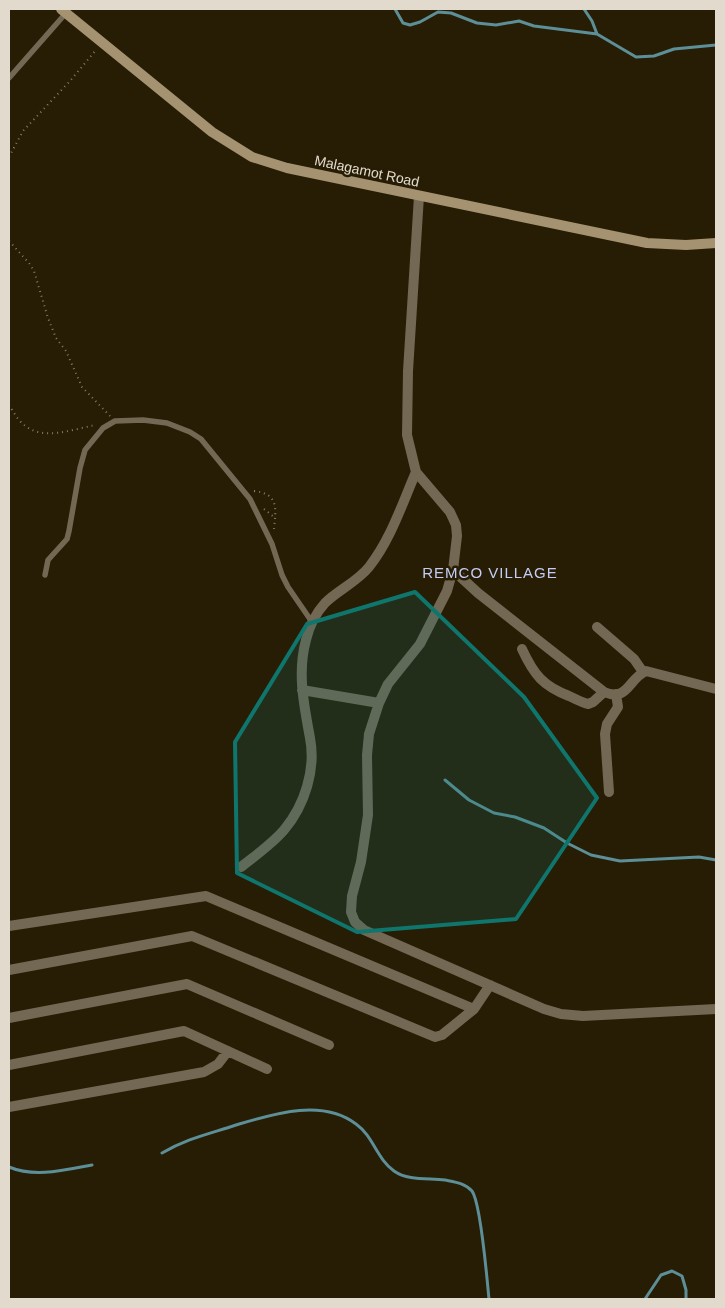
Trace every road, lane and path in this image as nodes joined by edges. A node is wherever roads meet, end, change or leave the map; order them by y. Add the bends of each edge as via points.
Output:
1 (63, 11) edge
2 (102, 43) junction
3 (9, 78) edge
4 (9, 157) edge
5 (418, 196) junction
6 (9, 240) edge
7 (716, 243) edge
8 (9, 405) edge
9 (115, 421) junction
10 (99, 424) dead end
11 (416, 472) junction
12 (244, 490) junction
13 (272, 544) junction
14 (453, 570) junction
15 (45, 576) dead end
16 (312, 622) junction
17 (597, 627) dead end
18 (522, 649) dead end
19 (643, 672) junction
20 (716, 688) edge
21 (302, 690) junction
22 (604, 692) junction
23 (616, 694) junction
24 (379, 702) junction
25 (609, 792) dead end
26 (241, 867) dead end
27 (9, 926) edge
28 (9, 970) edge
29 (490, 985) junction
30 (474, 1009) junction
31 (716, 1009) edge
32 (9, 1018) edge
33 (329, 1045) dead end
34 (228, 1051) junction
35 (9, 1065) edge
36 (267, 1069) dead end
37 (9, 1106) edge

1 - 2 street, Malagamot Road
1 - 3 lane
2 - 4 path via 23,131
2 - 5 street, Malagamot Road via 212,132 252,157 287,168
5 - 7 street, Malagamot Road via 647,243
5 - 11 street via 406,420 408,444
6 - 9 path via 34,272 56,338 66,351 82,387
8 - 10 path via 21,423 42,434
9 - 12 lane via 167,423 190,432 201,439
9 - 15 lane via 104,428 85,450 69,531 48,560
11 - 14 street via 450,512 456,525
11 - 16 street via 380,553 367,570 325,603
12 - 13 lane
12 - 13 path via 263,492 273,499
13 - 16 lane via 288,587
14 - 22 street
14 - 24 street via 429,629 388,684
16 - 21 street via 302,666
17 - 19 street via 634,659
18 - 22 street via 535,673 556,692 588,704
19 - 20 street
19 - 23 street via 627,689
21 - 24 street
21 - 26 street via 312,763 308,784 301,803 284,830
22 - 23 street
23 - 25 street via 618,707 607,724 605,734
24 - 29 street via 367,755 368,815 351,912 355,922 364,930
27 - 30 street via 206,896
28 - 30 street via 192,936 435,1037 442,1036
29 - 30 street
29 - 31 street via 562,1014 583,1016
32 - 33 street via 187,984
34 - 35 street via 184,1031
34 - 36 street
34 - 37 street via 218,1064 204,1072

